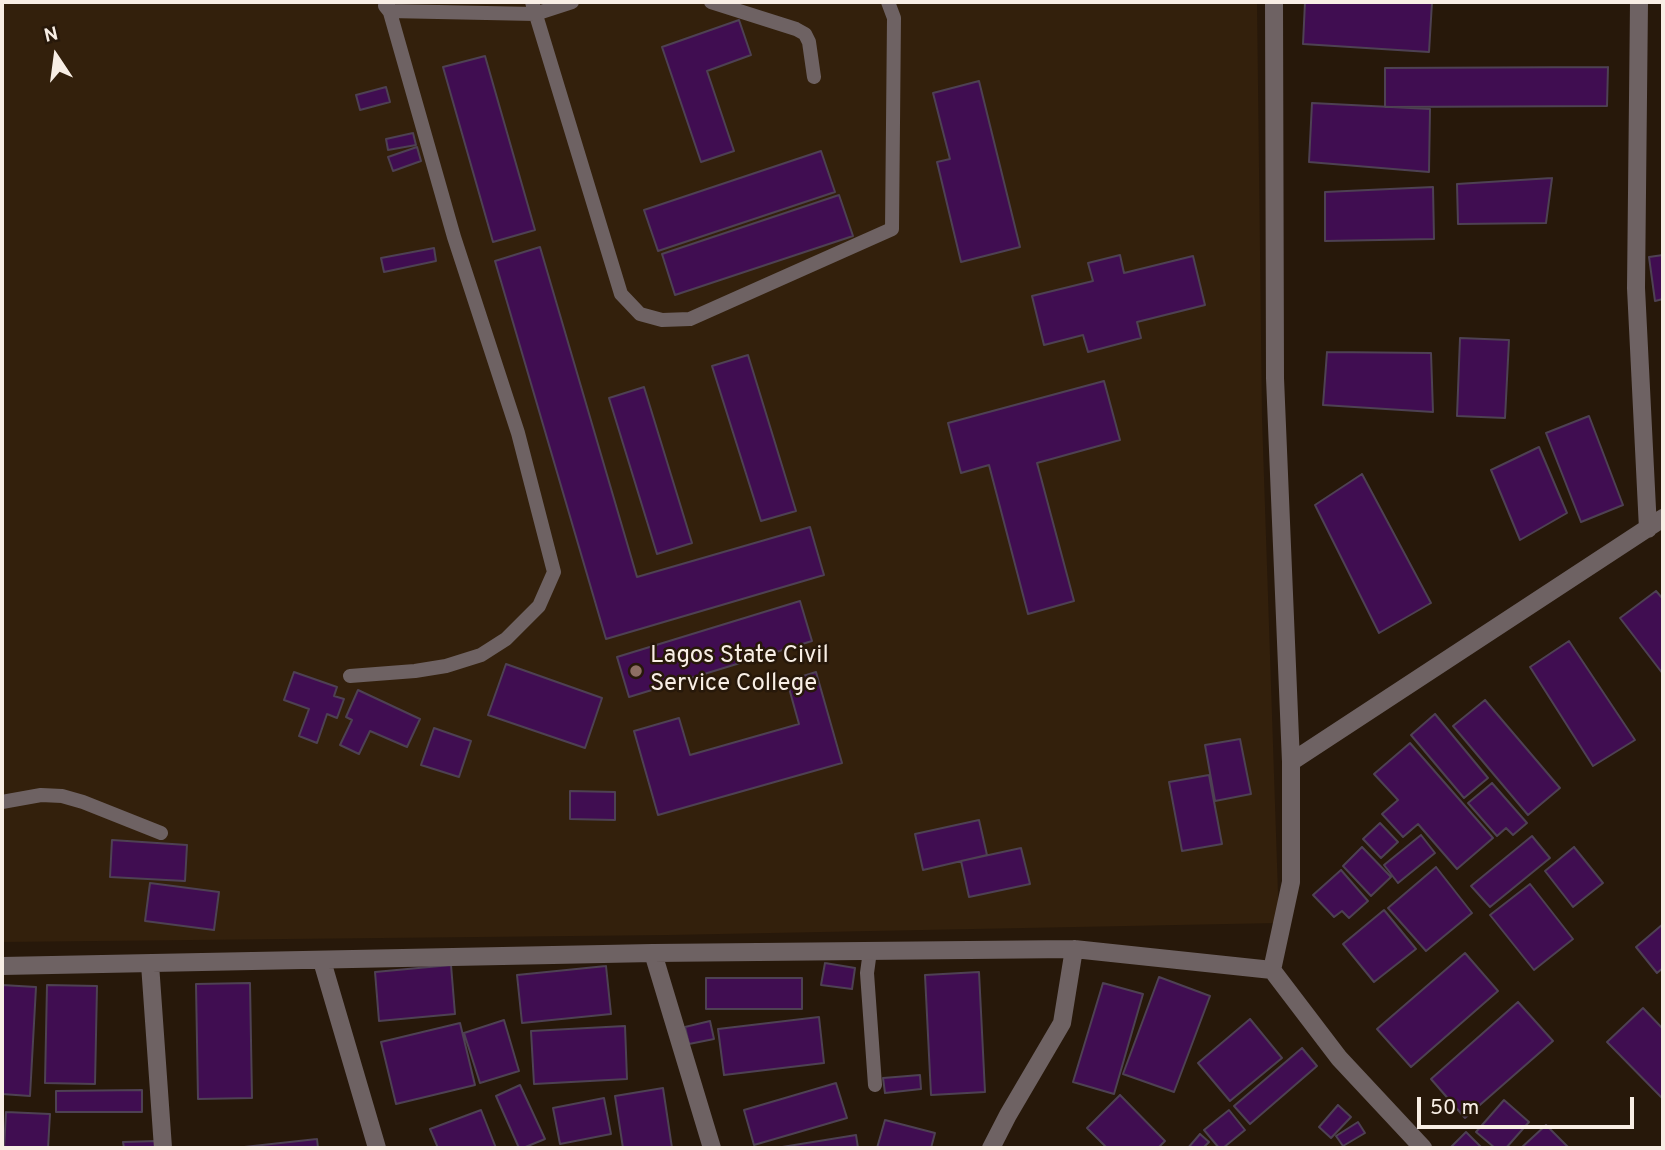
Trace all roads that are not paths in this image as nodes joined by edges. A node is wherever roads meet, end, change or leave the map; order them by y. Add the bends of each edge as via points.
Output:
1 (572, 2) edge
2 (711, 2) edge
3 (888, 2) edge
4 (1274, 2) edge
5 (1639, 2) edge
6 (385, 5) edge
7 (533, 8) edge
8 (814, 77) dead end
9 (1663, 518) edge
10 (1648, 530) junction
11 (350, 676) dead end
12 (1291, 762) junction
13 (2, 802) edge
14 (161, 833) dead end
15 (1074, 949) junction
16 (870, 951) junction
17 (653, 953) junction
18 (322, 961) junction
19 (150, 964) junction
20 (2, 966) edge
21 (1272, 970) junction
22 (875, 1085) dead end
23 (163, 1148) edge
24 (377, 1148) edge
25 (712, 1148) edge
26 (991, 1148) edge
27 (1423, 1148) edge

1 - 7 lane
2 - 8 lane via 805,34
3 - 7 lane via 894,18 892,229 690,319 662,320 640,314 621,294
4 - 12 street via 1275,378
5 - 10 street via 1636,288
6 - 7 lane
6 - 11 lane via 518,433 554,572 539,606 506,639 481,655 415,671
9 - 10 street
10 - 12 street
12 - 21 street via 1291,882
13 - 14 lane via 62,796
15 - 16 street
15 - 21 street
15 - 26 street via 1062,1023
16 - 17 street
16 - 22 lane via 867,973
17 - 18 street
17 - 25 street
18 - 19 street
18 - 24 street
19 - 20 street
19 - 23 street
21 - 27 street via 1339,1058

